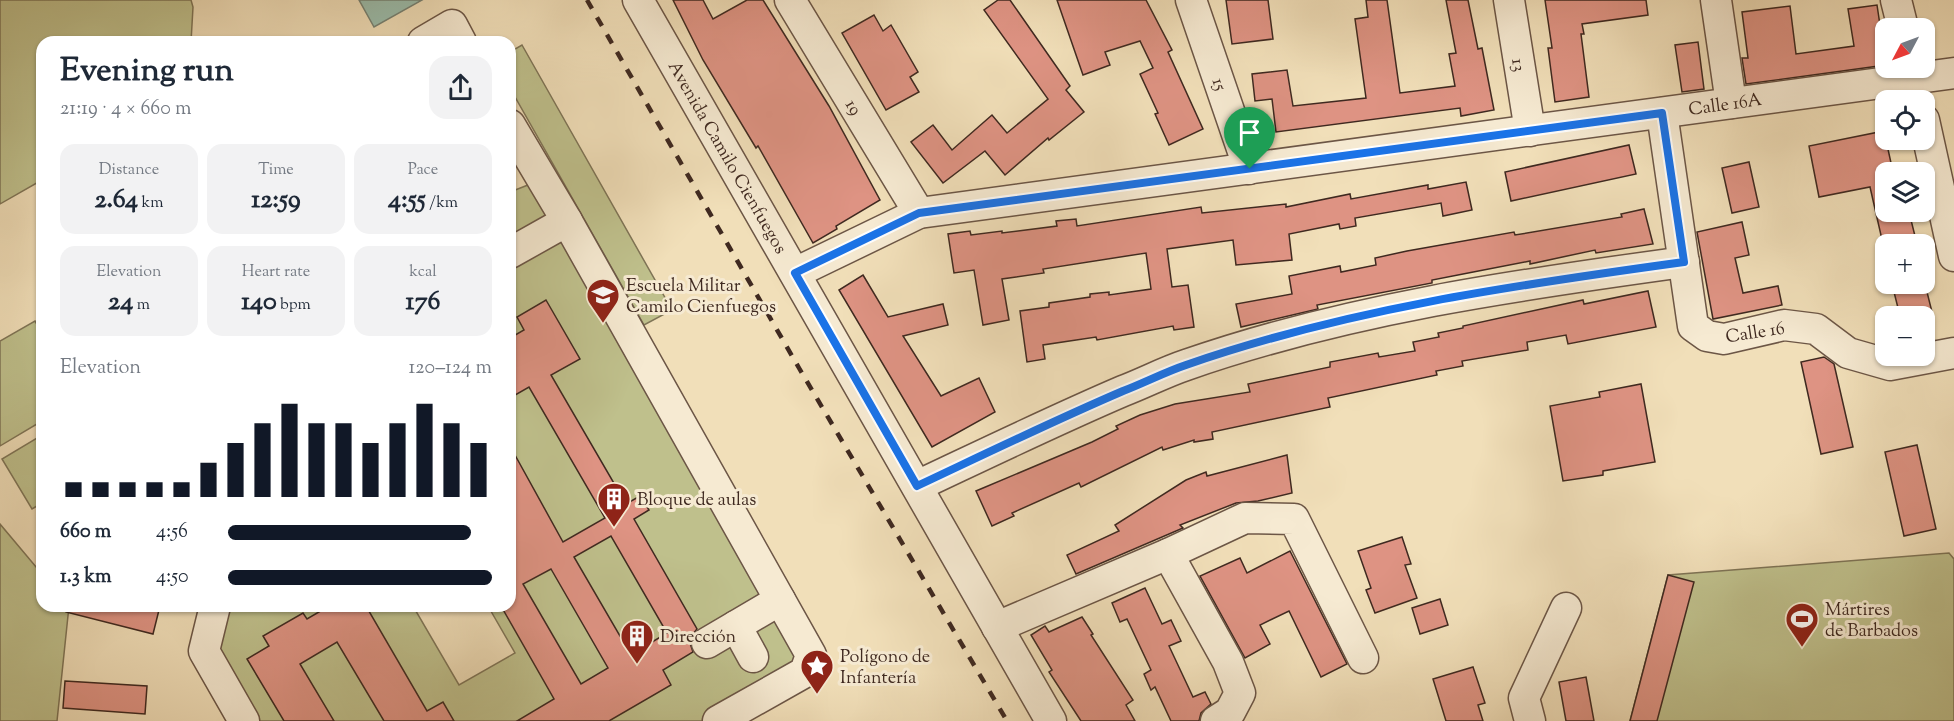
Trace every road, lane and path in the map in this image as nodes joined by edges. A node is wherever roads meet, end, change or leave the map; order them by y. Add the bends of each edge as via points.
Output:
1 (638, 0) edge
2 (790, 0) edge
3 (1191, 0) edge
4 (1509, 0) edge
5 (1716, 0) edge
6 (1896, 0) edge
7 (1900, 18) edge
8 (433, 36) edge
9 (458, 36) edge
10 (1954, 73) edge
11 (1916, 82) edge
12 (1731, 103) junction
13 (1662, 113) junction
14 (1530, 131) junction
15 (516, 135) edge
16 (1931, 150) edge
17 (1250, 169) junction
18 (919, 213) junction
19 (567, 221) junction
20 (516, 250) edge
21 (1954, 256) edge
22 (1684, 262) junction
23 (795, 273) junction
24 (1954, 353) edge
25 (917, 486) junction
26 (1168, 554) junction
27 (780, 600) junction
28 (1566, 608) dead end
29 (213, 612) edge
30 (736, 626) junction
31 (997, 627) junction
32 (707, 643) dead end
33 (753, 657) dead end
34 (1363, 658) dead end
35 (244, 721) edge
36 (718, 721) edge
37 (1051, 721) edge
38 (1216, 721) edge
39 (1530, 721) edge

1 - 23 street, Avenida Camilo Cienfuegos
2 - 18 street, 19
3 - 17 street, 15
4 - 14 street, 13
5 - 12 street
6 - 7 street
8 - 9 street via 452,25
10 - 11 street, Calle 16A
11 - 12 street, Calle 16A
12 - 13 street, Calle 16A
13 - 14 street, Calle 16A
13 - 22 street
14 - 17 street, Calle 16A
15 - 19 street
16 - 21 street
17 - 18 street, Calle 16A
18 - 23 street, Calle 16A
19 - 20 street
19 - 27 street
22 - 24 street, Calle 16 via 1693,326 1707,336 1724,339 1784,325 1816,329 1848,353 1890,365
22 - 25 street via 1515,285 1297,331 1185,365
23 - 25 street, Avenida Camilo Cienfuegos
25 - 31 street, Avenida Camilo Cienfuegos
26 - 31 street
26 - 34 street via 1245,518 1294,519
26 - 38 street via 1228,662 1240,693 1230,712
27 - 30 street
27 - 36 street via 811,656 805,672
28 - 39 street via 1524,698
29 - 35 street via 204,651
30 - 32 street
30 - 33 street
31 - 37 street, Avenida Camilo Cienfuegos

